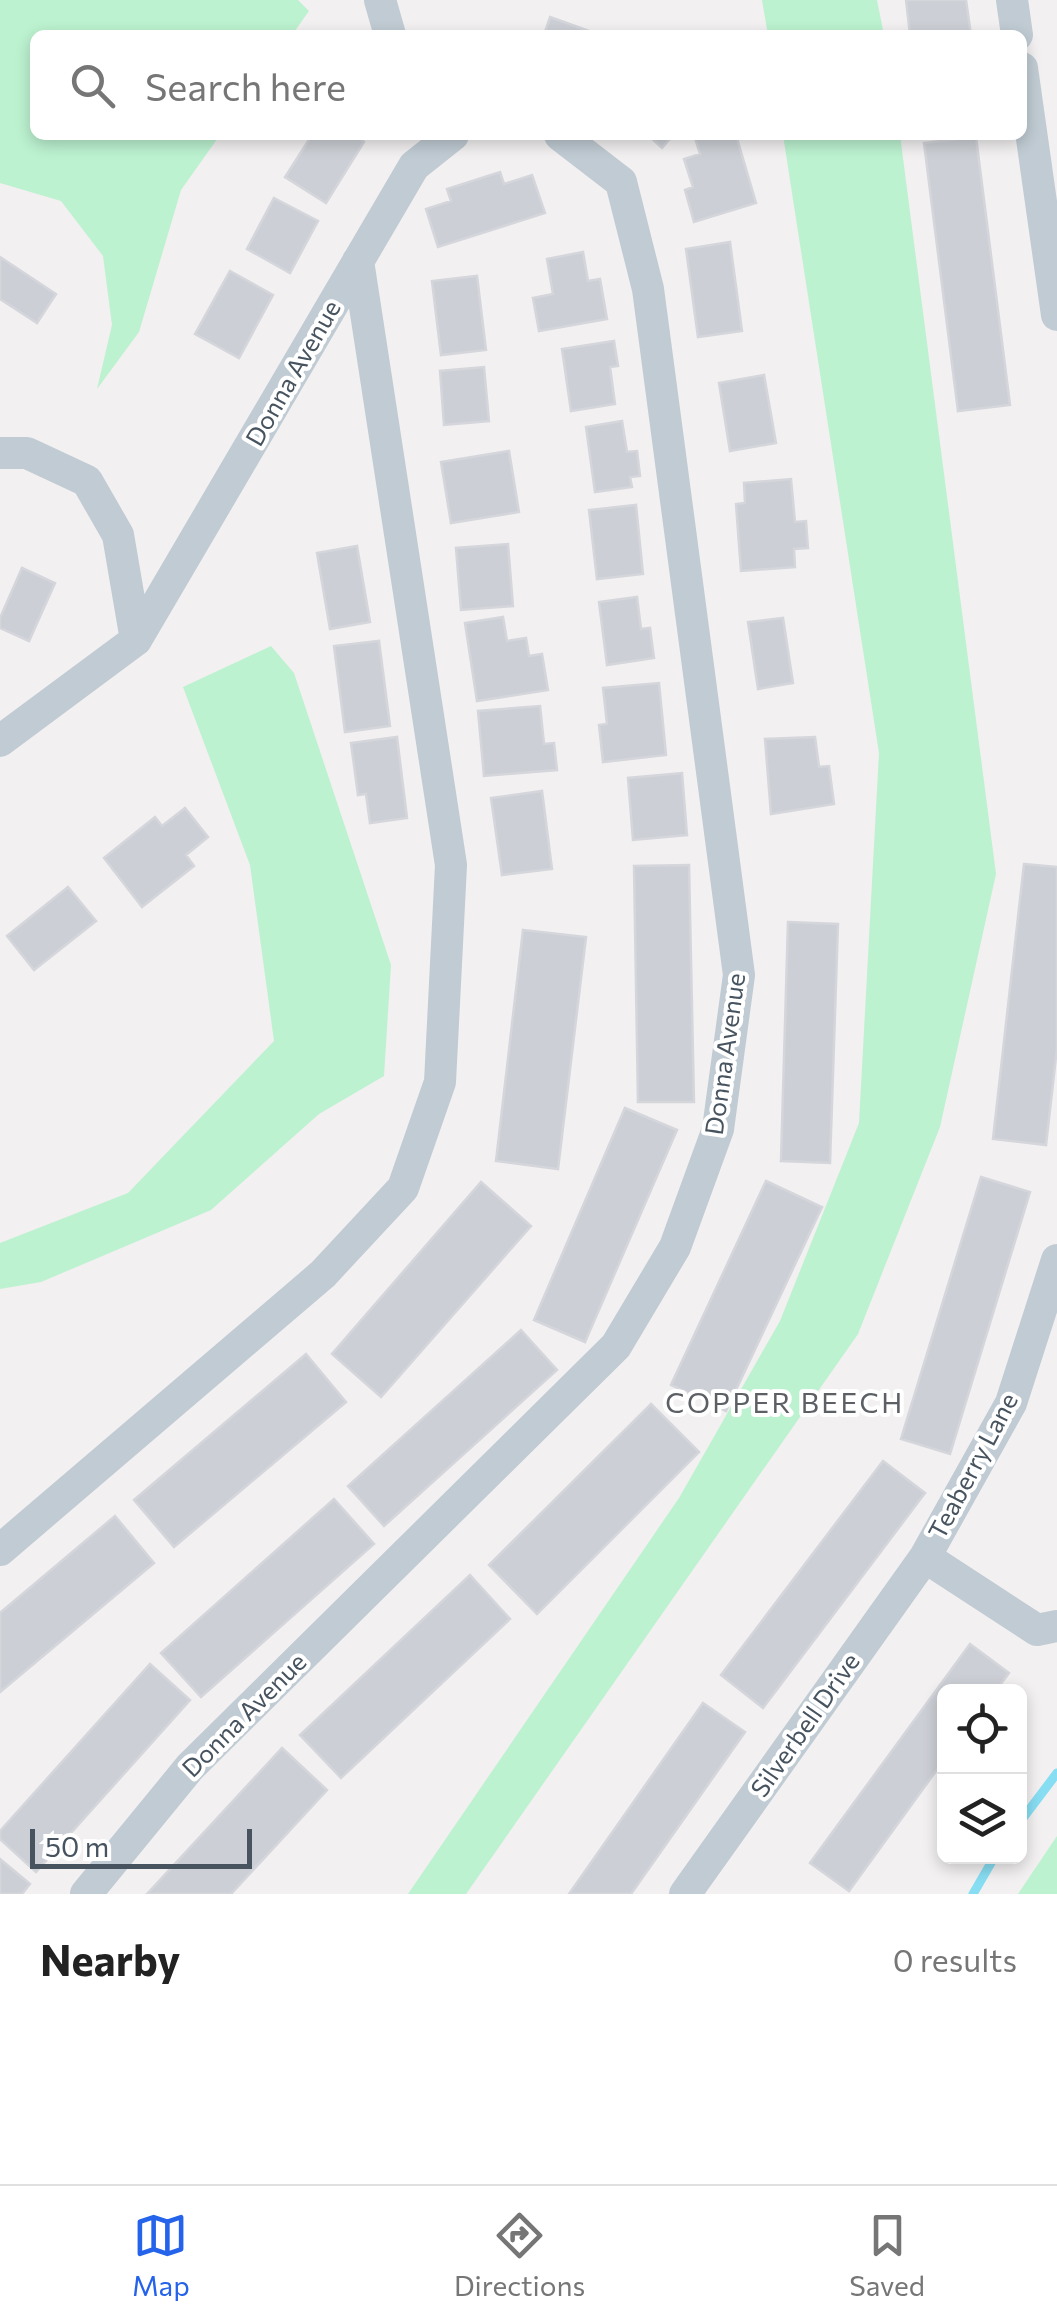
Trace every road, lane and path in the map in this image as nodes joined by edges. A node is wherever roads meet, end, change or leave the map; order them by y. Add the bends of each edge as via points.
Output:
1 (380, 0) edge
2 (1012, 0) edge
3 (389, 30) edge
4 (1017, 30) edge
5 (1027, 103) edge
6 (437, 140) edge
7 (566, 140) edge
8 (358, 262) junction
9 (1057, 315) edge
10 (0, 453) edge
11 (136, 640) junction
12 (0, 741) edge
13 (1057, 1260) edge
14 (0, 1550) edge
15 (925, 1557) junction
16 (1057, 1626) edge
17 (86, 1894) edge
18 (685, 1894) edge

1 - 3 street
2 - 4 street
5 - 9 street
6 - 8 street, Donna Avenue via 414,166
7 - 17 street, Donna Avenue via 621,182 648,289 739,975 718,1129 674,1247 616,1346 190,1767
8 - 11 street, Donna Avenue
8 - 14 street, Donna Avenue via 451,864 440,1082 403,1188 336,1260
10 - 11 street via 27,453 87,482 118,535
11 - 12 street
13 - 15 street, Teaberry Lane via 1011,1403
15 - 16 street via 1037,1630
15 - 18 street, Silverbell Drive

